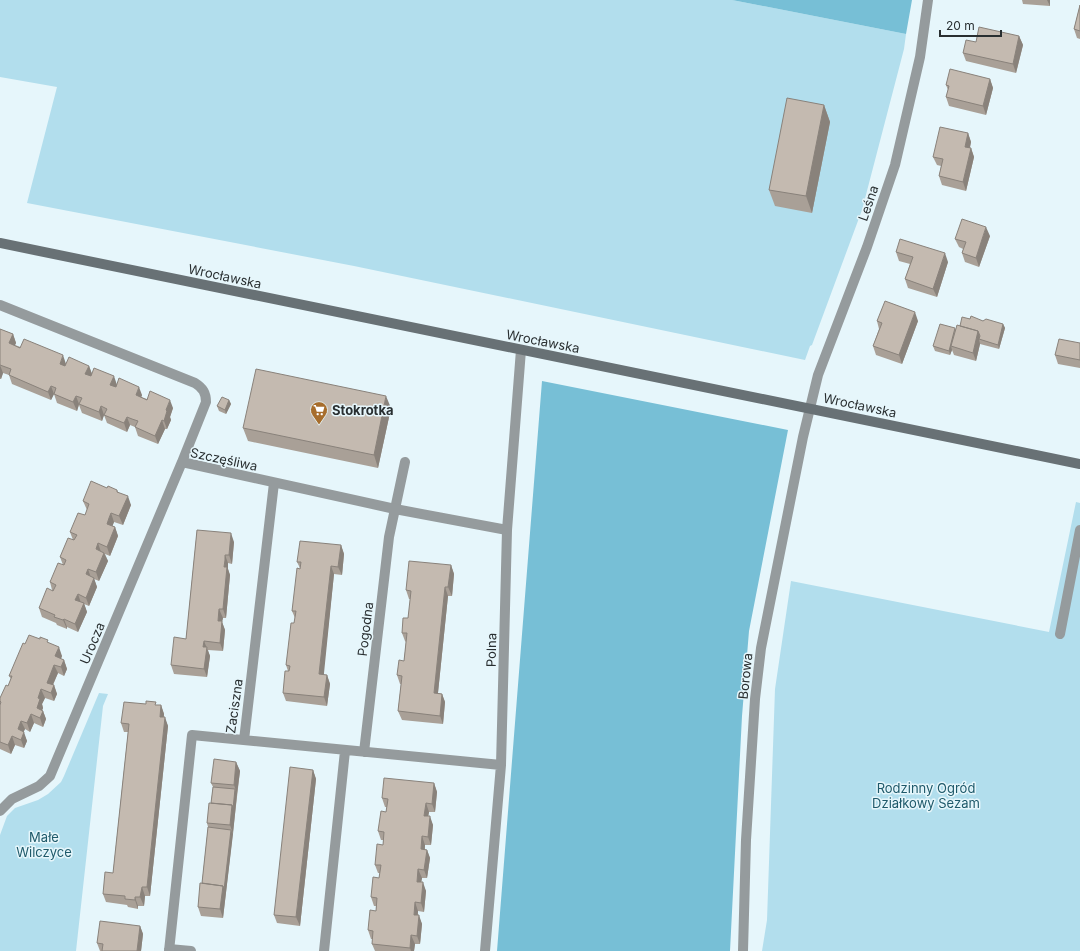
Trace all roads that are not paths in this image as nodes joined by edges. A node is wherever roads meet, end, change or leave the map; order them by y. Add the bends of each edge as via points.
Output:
1 (928, 0) edge
2 (0, 243) edge
3 (0, 305) edge
4 (521, 350) junction
5 (810, 408) junction
6 (182, 462) junction
7 (405, 462) dead end
8 (1080, 464) edge
9 (274, 483) junction
10 (395, 509) junction
11 (507, 530) junction
12 (1080, 530) edge
13 (1060, 634) dead end
14 (244, 740) junction
15 (345, 751) junction
16 (364, 752) junction
17 (501, 765) junction
18 (0, 811) edge
19 (169, 950) edge
20 (191, 951) edge
21 (324, 951) edge
22 (485, 951) edge
23 (743, 951) edge

1 - 5 street, Leśna via 920,57 895,165 818,375
2 - 4 street, Wrocławska
3 - 6 street, Szczęśliwa via 202,388 206,402
4 - 5 street, Wrocławska
4 - 11 street, Polna
5 - 8 street, Wrocławska
5 - 23 street, Borowa via 761,648 755,699 746,840
6 - 9 street, Szczęśliwa
6 - 18 street, Urocza via 50,776 39,786 12,799
7 - 10 street, Pogodna
9 - 10 street, Szczęśliwa
9 - 14 street, Zaciszna
10 - 11 street, Szczęśliwa
10 - 16 street, Pogodna via 389,537
11 - 17 street, Polna
12 - 13 street
14 - 15 street
14 - 19 street, Zaciszna via 192,735
15 - 16 street
15 - 21 street
16 - 17 street
17 - 22 street, Polna
19 - 20 street

